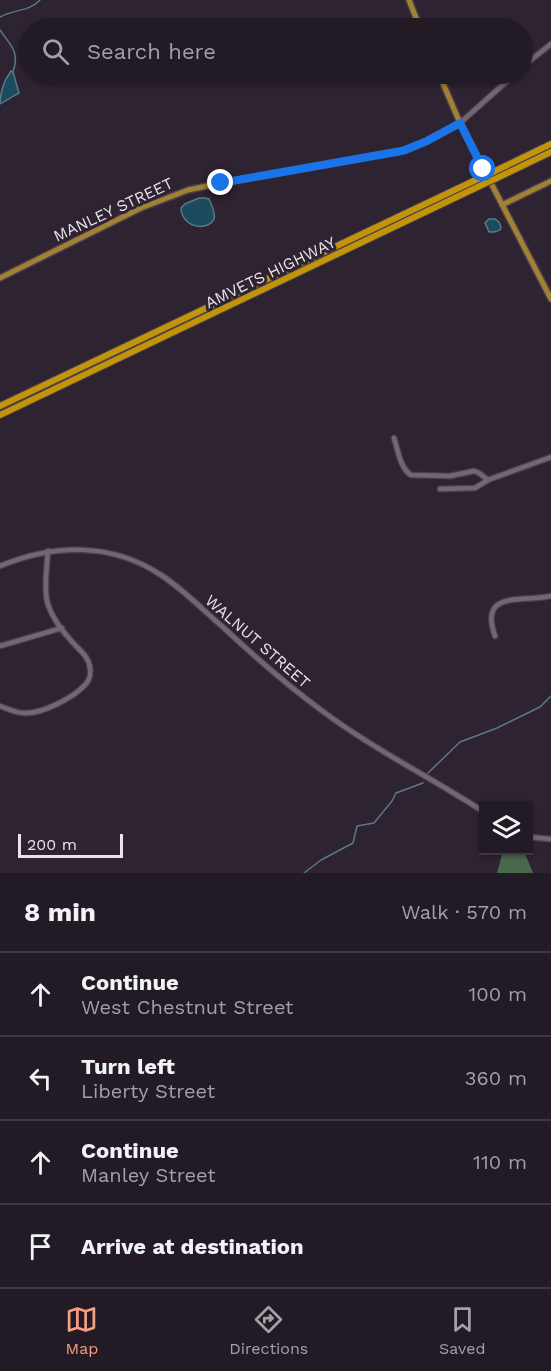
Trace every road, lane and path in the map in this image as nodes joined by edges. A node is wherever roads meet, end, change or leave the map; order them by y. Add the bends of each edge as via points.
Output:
1 (409, 0) edge
2 (416, 18) edge
3 (551, 44) edge
4 (533, 58) edge
5 (443, 84) edge
6 (504, 84) edge
7 (460, 123) junction
8 (551, 144) edge
9 (551, 152) edge
10 (493, 176) junction
11 (484, 180) junction
12 (551, 181) edge
13 (502, 205) junction
14 (0, 278) edge
15 (551, 299) edge
16 (0, 406) edge
17 (0, 415) edge
18 (394, 438) dead end
19 (551, 457) edge
20 (488, 480) junction
21 (440, 489) dead end
22 (48, 551) junction
23 (0, 566) edge
24 (551, 596) edge
25 (62, 628) junction
26 (495, 636) dead end
27 (0, 646) edge
28 (0, 706) edge
29 (479, 810) edge
30 (533, 837) edge
31 (551, 839) edge

1 - 2 main road
3 - 4 street
5 - 7 main road
6 - 7 street
7 - 13 main road
7 - 14 main road, MANLEY STREET via 406,150 207,185 165,198
8 - 10 highway, AMVETS HIGHWAY
9 - 10 highway, AMVETS HIGHWAY
10 - 11 highway, AMVETS HIGHWAY, bridge
11 - 16 highway, AMVETS HIGHWAY
11 - 17 highway, AMVETS HIGHWAY
12 - 13 main road
13 - 15 main road
18 - 20 street via 403,467 411,475 450,476 474,471
19 - 20 street
20 - 21 street via 475,488
22 - 23 street, WALNUT STREET
22 - 25 street via 46,597
22 - 29 street, WALNUT STREET via 102,552 152,569 330,717
24 - 26 street via 500,603 491,616
25 - 27 street
25 - 28 street via 88,661 89,680 53,707 30,714
30 - 31 street

